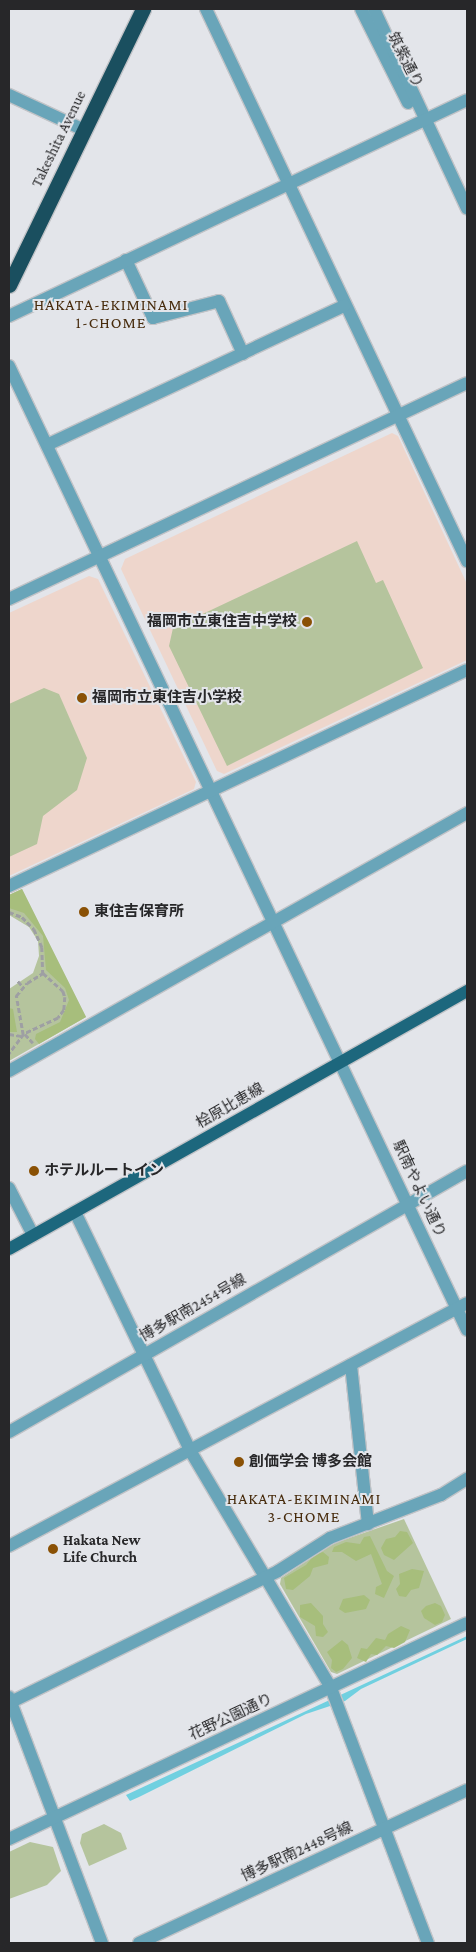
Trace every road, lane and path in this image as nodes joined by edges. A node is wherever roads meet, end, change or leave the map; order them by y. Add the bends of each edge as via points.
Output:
1 (143, 9) edge
2 (206, 9) edge
3 (361, 9) edge
4 (374, 9) edge
5 (9, 95) edge
6 (467, 100) edge
7 (424, 119) junction
8 (82, 130) junction
9 (289, 183) junction
10 (467, 208) edge
11 (126, 260) junction
12 (9, 285) edge
13 (344, 306) junction
14 (9, 316) edge
15 (243, 354) junction
16 (9, 366) edge
17 (467, 383) edge
18 (400, 416) junction
19 (49, 444) junction
20 (101, 557) junction
21 (467, 561) edge
22 (9, 599) edge
23 (467, 670) edge
24 (212, 789) junction
25 (467, 813) edge
26 (9, 886) edge
27 (9, 912) edge
28 (275, 921) junction
29 (42, 973) junction
30 (18, 981) dead end
31 (23, 987) junction
32 (467, 991) edge
33 (9, 1034) edge
34 (23, 1035) junction
35 (36, 1045) dead end
36 (9, 1054) edge
37 (341, 1061) junction
38 (9, 1071) edge
39 (467, 1171) edge
40 (9, 1188) edge
41 (408, 1205) junction
42 (75, 1212) junction
43 (33, 1236) junction
44 (9, 1249) edge
45 (462, 1306) edge
46 (467, 1330) edge
47 (145, 1353) junction
48 (351, 1366) junction
49 (9, 1432) edge
50 (191, 1452) junction
51 (467, 1479) edge
52 (368, 1524) junction
53 (9, 1546) edge
54 (265, 1575) junction
55 (467, 1624) edge
56 (330, 1688) junction
57 (10, 1699) edge
58 (467, 1790) edge
59 (56, 1816) junction
60 (384, 1829) junction
61 (9, 1839) edge
62 (102, 1943) edge
63 (139, 1943) edge
64 (428, 1943) edge

1 - 8 highway, Takeshita Avenue
2 - 9 street
3 - 7 street, 筑紫通り via 415,117
4 - 7 street, 筑紫通り
5 - 8 street
6 - 7 street
7 - 9 street
7 - 10 street, 筑紫通り
8 - 12 highway, Takeshita Avenue
9 - 11 street
9 - 13 street
11 - 14 street
11 - 15 street via 153,318 219,301
13 - 15 street
13 - 18 street
15 - 19 street
16 - 19 street, 駅南やよい通り
17 - 18 street
18 - 20 street
18 - 21 street
19 - 20 street, 駅南やよい通り
20 - 22 street
20 - 24 street, 駅南やよい通り
23 - 24 street
24 - 26 street
24 - 28 street, 駅南やよい通り
25 - 28 street
27 - 29 path via 27,921 40,938
28 - 37 street, 駅南やよい通り
28 - 38 street
29 - 31 path
29 - 34 path via 63,991 64,1010 51,1023
30 - 31 path
31 - 34 path via 16,996
32 - 37 main road, 桧原比恵線
33 - 34 path
34 - 35 path
34 - 36 path
37 - 41 street, 駅南やよい通り
37 - 42 main road, 桧原比恵線
39 - 41 street, 博多駅南2454号線
40 - 43 street
41 - 45 street, 駅南やよい通り
41 - 47 street, 博多駅南2454号線
42 - 43 main road, 桧原比恵線
42 - 47 street
43 - 44 main road, 桧原比恵線
45 - 46 street, 駅南やよい通り
45 - 48 street
47 - 49 street, 博多駅南2454号線
47 - 50 street
48 - 50 street
48 - 52 street
50 - 53 street
50 - 54 street
51 - 52 street via 441,1495
52 - 54 street via 330,1538 278,1571
54 - 56 street
54 - 57 street
55 - 56 street, 花野公園通り
56 - 59 street, 花野公園通り
56 - 60 street
57 - 59 street
58 - 60 street, 博多駅南2448号線
59 - 61 street, 花野公園通り
59 - 62 street
60 - 63 street, 博多駅南2448号線
60 - 64 street

